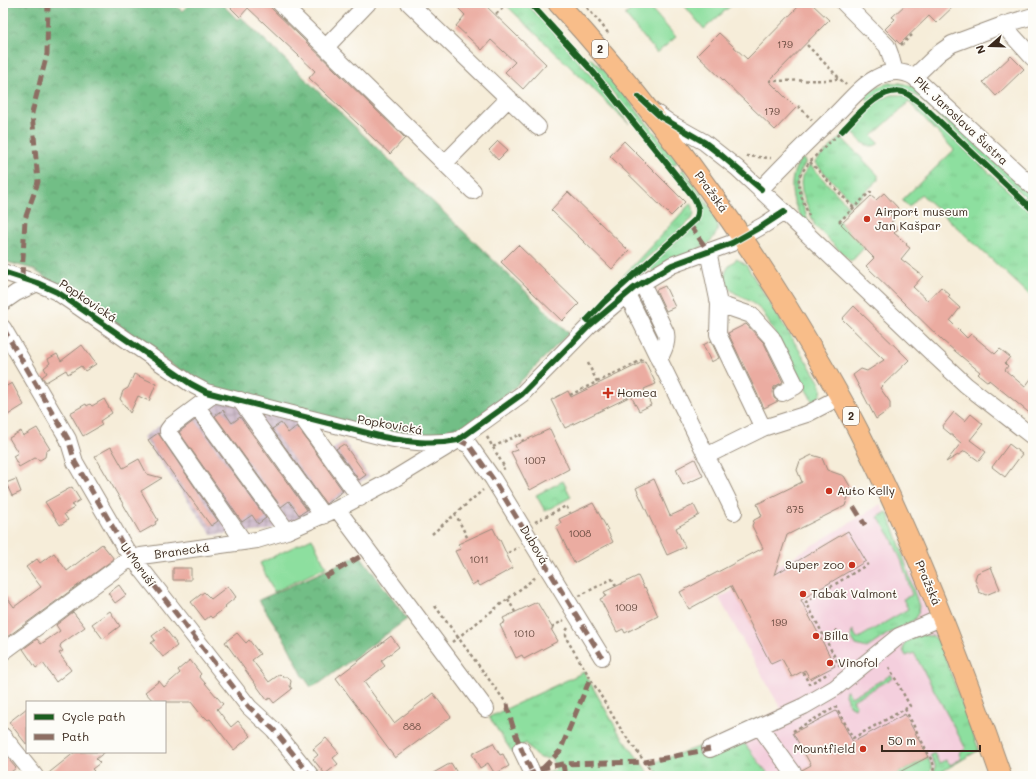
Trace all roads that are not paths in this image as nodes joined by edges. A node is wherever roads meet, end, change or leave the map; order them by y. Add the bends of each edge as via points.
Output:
1 (280, 3) edge
2 (368, 3) edge
3 (409, 3) edge
4 (558, 3) edge
5 (844, 3) edge
6 (1033, 16) edge
7 (1003, 24) junction
8 (326, 47) junction
9 (1033, 58) edge
10 (894, 72) junction
11 (914, 77) junction
12 (639, 97) junction
13 (509, 98) junction
14 (538, 126) dead end
15 (445, 164) junction
16 (1033, 187) edge
17 (761, 189) junction
18 (473, 191) dead end
19 (784, 212) junction
20 (742, 237) junction
21 (708, 251) junction
22 (5, 273) edge
23 (37, 283) junction
24 (642, 283) junction
25 (627, 294) junction
26 (4, 301) edge
27 (719, 304) junction
28 (3, 328) edge
29 (653, 359) junction
30 (782, 393) dead end
31 (214, 394) junction
32 (840, 396) junction
33 (240, 400) junction
34 (197, 407) junction
35 (301, 416) junction
36 (763, 428) junction
37 (1033, 437) edge
38 (458, 440) junction
39 (706, 456) junction
40 (360, 498) junction
41 (330, 512) junction
42 (734, 512) dead end
43 (287, 531) junction
44 (244, 542) junction
45 (132, 558) junction
46 (943, 617) junction
47 (3, 652) edge
48 (602, 657) dead end
49 (486, 709) dead end
50 (760, 727) junction
51 (3, 736) edge
52 (521, 749) dead end
53 (710, 749) dead end
54 (534, 772) edge
55 (794, 774) dead end
56 (36, 776) edge
57 (311, 776) edge
58 (1001, 776) edge

1 - 8 street
2 - 8 street
3 - 13 street
4 - 12 main road, Pražská / 2
5 - 10 street via 887,46
6 - 7 street
7 - 9 street
7 - 11 street via 952,44
8 - 15 street
10 - 11 street, Plk. Jaroslava Šustra
10 - 17 street via 876,78 856,95
11 - 16 street, Plk. Jaroslava Šustra
12 - 17 street via 661,117 704,142
12 - 20 main road, Pražská / 2 via 688,160
13 - 14 street
13 - 15 street
15 - 18 street
17 - 19 street
19 - 20 street, Popkovická
19 - 37 street via 950,370
20 - 21 street, Popkovická
20 - 32 main road, Pražská / 2
21 - 24 street, Popkovická via 672,265
21 - 27 street
22 - 23 street, Popkovická
22 - 26 street
23 - 26 street
23 - 31 street, Popkovická via 57,292 191,384
24 - 25 street, Popkovická
24 - 29 street via 666,333 666,346
25 - 29 street
25 - 38 street, Popkovická via 590,325 527,390
27 - 30 street via 752,315 772,338 796,386
27 - 36 street via 718,334 757,406
28 - 45 street, U Moruší via 68,439 75,462
29 - 39 street
31 - 33 street, Popkovická
31 - 34 street
32 - 36 street via 807,414
32 - 46 main road, Pražská / 2 via 889,493
33 - 35 street, Popkovická
33 - 41 street
34 - 43 street
34 - 44 street via 169,428 168,432
35 - 38 street, Popkovická via 410,442
35 - 40 street
36 - 39 street
38 - 40 street, Branecká
38 - 48 street, Dubová via 469,445 494,479
39 - 42 street
40 - 41 street, Branecká
41 - 43 street, Branecká
41 - 49 street via 442,650
43 - 44 street, Branecká
44 - 45 street, Branecká
45 - 47 street, Branecká
45 - 57 street, U Moruší via 249,707 274,730
46 - 50 street via 899,636 835,688
46 - 58 main road, Pražská / 2
50 - 53 street
50 - 55 street
51 - 56 street
52 - 54 street

